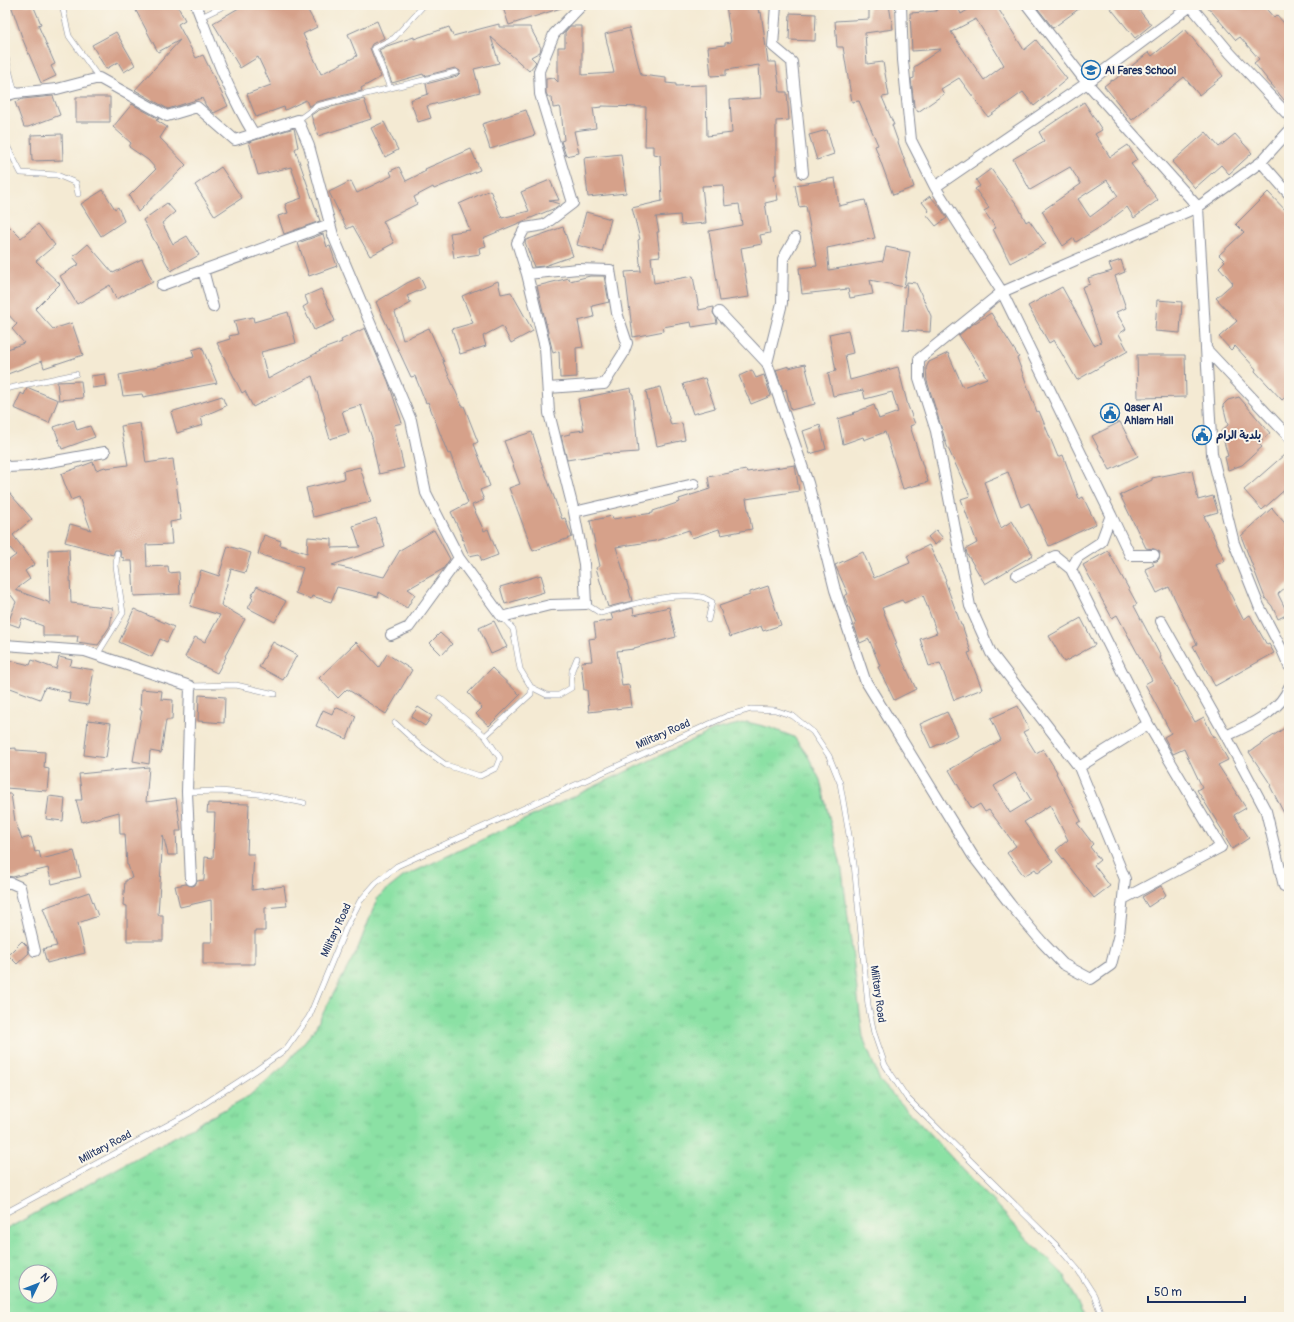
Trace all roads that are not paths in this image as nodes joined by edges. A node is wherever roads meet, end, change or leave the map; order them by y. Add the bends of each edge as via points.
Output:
1 (62, 5) edge
2 (196, 5) edge
3 (226, 5) edge
4 (424, 5) edge
5 (582, 5) edge
6 (776, 5) edge
7 (901, 5) edge
8 (1027, 5) edge
9 (1191, 5) edge
10 (201, 17) junction
11 (5, 54) edge
12 (456, 72) dead end
13 (99, 78) junction
14 (1087, 83) junction
15 (390, 88) junction
16 (10, 94) edge
17 (1289, 116) edge
18 (298, 120) junction
19 (1289, 131) edge
20 (254, 134) junction
21 (5, 142) edge
22 (1261, 162) junction
23 (803, 173) dead end
24 (935, 187) junction
25 (78, 194) dead end
26 (1289, 194) edge
27 (1198, 207) junction
28 (330, 224) junction
29 (795, 238) dead end
30 (203, 270) junction
31 (527, 274) junction
32 (162, 285) dead end
33 (1002, 292) junction
34 (213, 307) dead end
35 (719, 312) dead end
36 (1207, 350) junction
37 (767, 363) junction
38 (76, 374) dead end
39 (548, 388) junction
40 (5, 389) edge
41 (1289, 437) edge
42 (106, 452) dead end
43 (5, 465) edge
44 (694, 484) dead end
45 (574, 512) junction
46 (1111, 515) junction
47 (117, 553) dead end
48 (1154, 555) dead end
49 (459, 558) junction
50 (1071, 568) junction
51 (1017, 575) dead end
52 (586, 604) junction
53 (502, 617) junction
54 (708, 620) dead end
55 (1161, 621) dead end
56 (391, 635) dead end
57 (5, 645) edge
58 (97, 654) junction
59 (577, 658) dead end
60 (1289, 666) edge
61 (190, 686) junction
62 (531, 687) junction
63 (1289, 687) edge
64 (275, 694) dead end
65 (440, 698) dead end
66 (395, 723) dead end
67 (1148, 724) junction
68 (485, 736) junction
69 (1226, 736) junction
70 (1079, 767) junction
71 (187, 792) junction
72 (304, 803) dead end
73 (191, 880) dead end
74 (5, 883) edge
75 (1284, 886) dead end
76 (1123, 899) junction
77 (35, 951) dead end
78 (5, 1213) edge
79 (1102, 1317) edge

1 - 13 lane via 69,36
2 - 10 street
3 - 10 lane
4 - 15 lane via 394,38 374,48
5 - 31 street via 554,34 539,71 540,94 573,203 544,225 525,228 517,243
6 - 23 street via 773,46 792,62
7 - 24 street via 903,60 911,140
8 - 14 street
9 - 14 street
9 - 17 street via 1230,53
10 - 20 street via 241,112
11 - 16 lane
12 - 15 lane
13 - 16 street via 57,89
13 - 20 street via 166,116 197,107 235,140
14 - 24 street
14 - 27 street
15 - 18 lane via 317,106
18 - 20 street
18 - 28 street via 309,146
19 - 22 street
21 - 25 lane via 21,173 57,175 76,183
22 - 26 street
22 - 27 street
24 - 33 street
27 - 33 street
27 - 36 street
28 - 30 street
28 - 49 street via 410,420 426,493
29 - 37 street via 783,259 782,303
30 - 32 street
30 - 34 street
31 - 39 street via 545,346
31 - 39 street via 578,269 610,270 617,312 627,343 604,384
33 - 46 street
33 - 70 street via 919,359 919,378 936,431 970,606 991,653
35 - 37 street
36 - 41 street
36 - 60 street via 1212,454 1234,543 1259,606
37 - 76 street via 808,483 835,590 865,680 973,856 1047,948 1063,964 1091,979 1111,965 1119,934
38 - 40 lane
39 - 45 street via 549,413
42 - 43 street via 28,466
44 - 45 street
45 - 52 street via 584,564
46 - 48 street via 1130,555
46 - 50 street via 1100,542 1078,557
47 - 58 lane via 116,566 123,613
49 - 53 street
49 - 56 street via 409,627
50 - 51 street via 1054,556
50 - 67 street
52 - 53 street via 550,605
52 - 54 lane via 600,613 661,598 686,595 702,597 712,602
53 - 62 lane via 513,629 520,668
55 - 69 street
57 - 58 street
58 - 61 street
59 - 62 lane via 572,670 570,688 560,695 547,695
61 - 64 lane via 236,685
61 - 71 street
62 - 68 lane via 531,694
63 - 69 street via 1279,704 1253,723
65 - 68 lane
66 - 68 lane via 446,765 480,776 496,768 500,758
67 - 70 street
67 - 76 street via 1221,847
69 - 75 street via 1266,811
70 - 76 street via 1125,879
71 - 72 lane via 258,794
71 - 73 street
74 - 77 street via 20,887
78 - 79 lane, Military Road via 190,1113 286,1049 309,1017 360,901 376,883 397,866 727,716 751,709 774,710 793,716 813,732 829,756 840,783 854,864 868,1005 885,1065 907,1098 1059,1248 1078,1270 1094,1296

